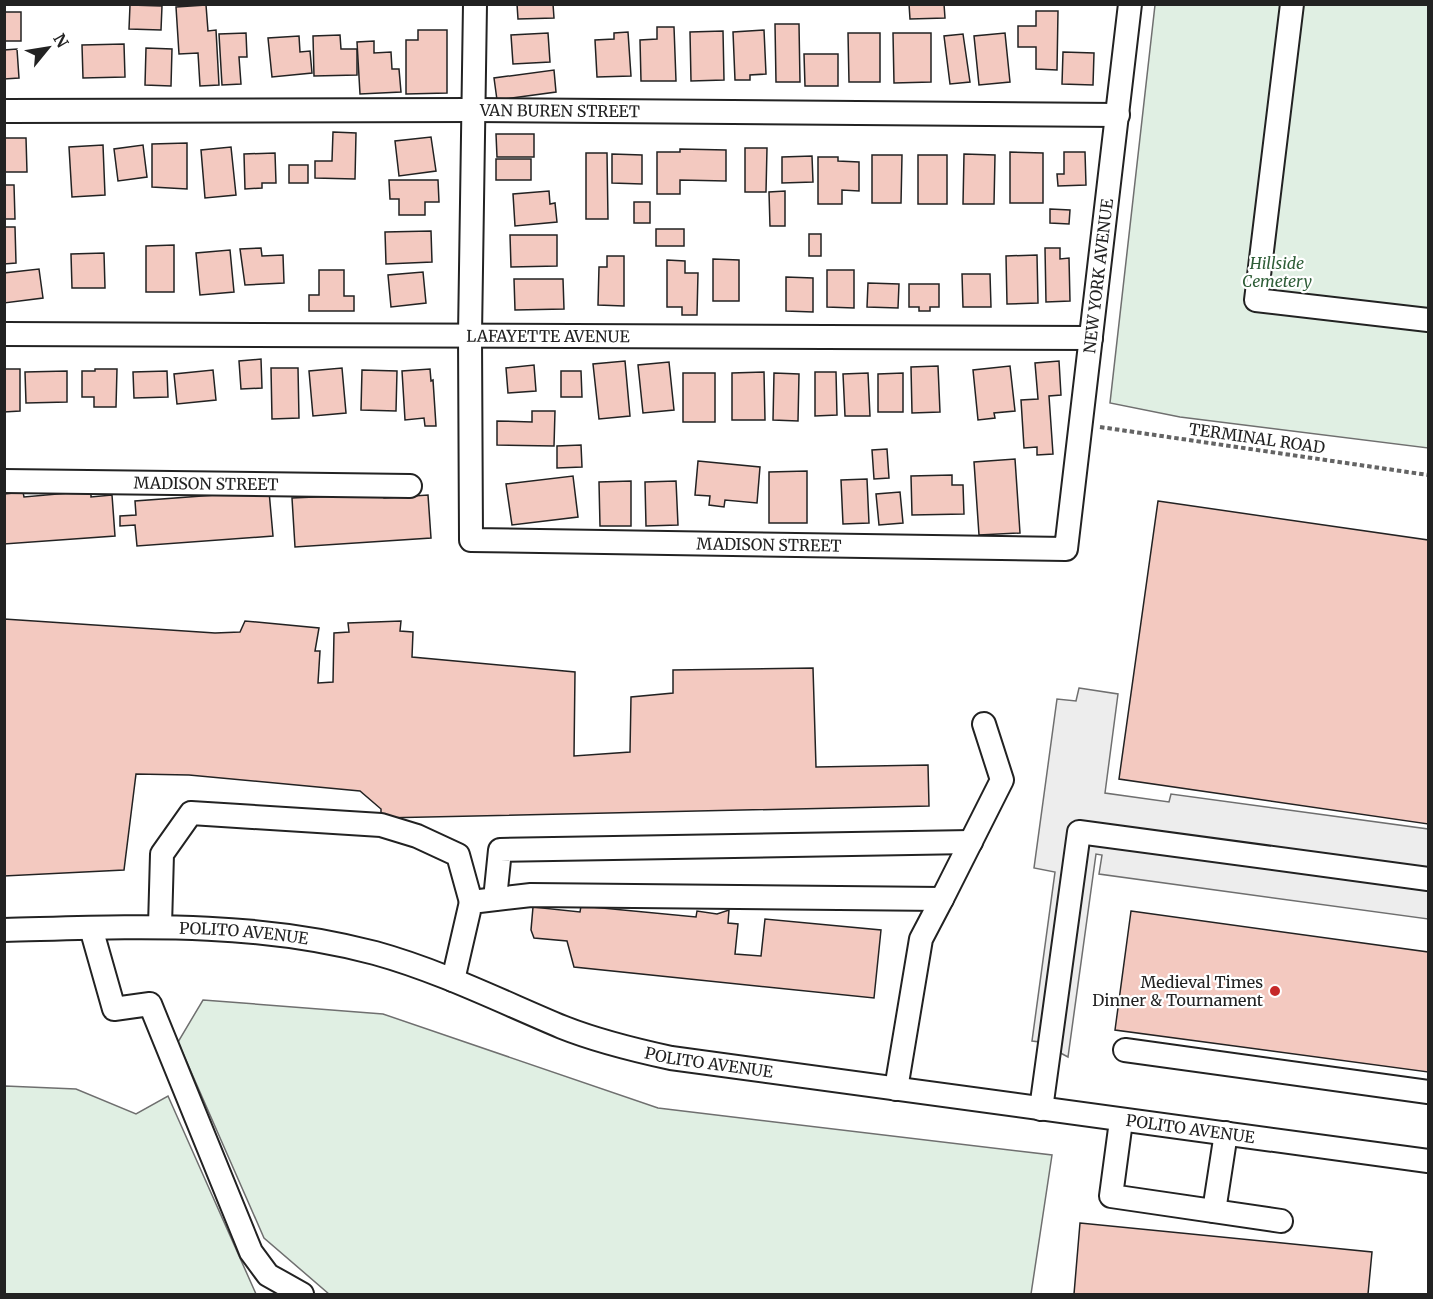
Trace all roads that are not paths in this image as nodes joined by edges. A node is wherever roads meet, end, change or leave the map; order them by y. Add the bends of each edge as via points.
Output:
1 (474, 4) edge
2 (1130, 4) edge
3 (1292, 4) edge
4 (473, 110) junction
5 (4, 111) edge
6 (1118, 115) junction
7 (1428, 320) edge
8 (4, 334) edge
9 (470, 334) junction
10 (1091, 338) junction
11 (4, 481) edge
12 (410, 486) dead end
13 (1066, 549) joint
14 (984, 724) dead end
15 (971, 842) junction
16 (1428, 879) edge
17 (495, 899) junction
18 (942, 899) junction
19 (471, 902) junction
20 (160, 926) junction
21 (91, 928) junction
22 (4, 930) edge
23 (453, 980) junction
24 (1125, 1050) dead end
25 (896, 1089) junction
26 (1428, 1092) edge
27 (1041, 1109) junction
28 (1121, 1120) junction
29 (1226, 1133) junction
30 (1428, 1161) edge
31 (1214, 1211) junction
32 (1281, 1221) dead end
33 (302, 1294) edge

1 - 4 street
2 - 6 street, NEW YORK AVENUE
3 - 7 street via 1256,300
4 - 5 street, VAN BUREN STREET
4 - 6 street, VAN BUREN STREET
4 - 9 street
6 - 10 street, NEW YORK AVENUE
8 - 9 street, LAFAYETTE AVENUE
9 - 10 street, LAFAYETTE AVENUE
9 - 13 street, MADISON STREET via 471,540
10 - 13 street, NEW YORK AVENUE
11 - 12 street, MADISON STREET
14 - 15 street via 1002,780
15 - 17 street via 500,850
15 - 18 street
16 - 27 street via 1079,832
17 - 18 street via 531,895
17 - 19 street
18 - 25 street via 921,939
19 - 20 street via 458,855 417,836 381,825 191,813 162,854
19 - 23 street
20 - 21 street, POLITO AVENUE
20 - 23 street, POLITO AVENUE via 245,929 311,938 376,954
21 - 22 street, POLITO AVENUE
21 - 33 street via 114,1009 150,1004 251,1252 268,1275
23 - 25 street, POLITO AVENUE via 563,1028 611,1044 671,1058
24 - 26 street
25 - 27 street, POLITO AVENUE
27 - 28 street, POLITO AVENUE
28 - 29 street, POLITO AVENUE
28 - 31 street via 1111,1196
29 - 30 street, POLITO AVENUE
29 - 31 street
31 - 32 street

